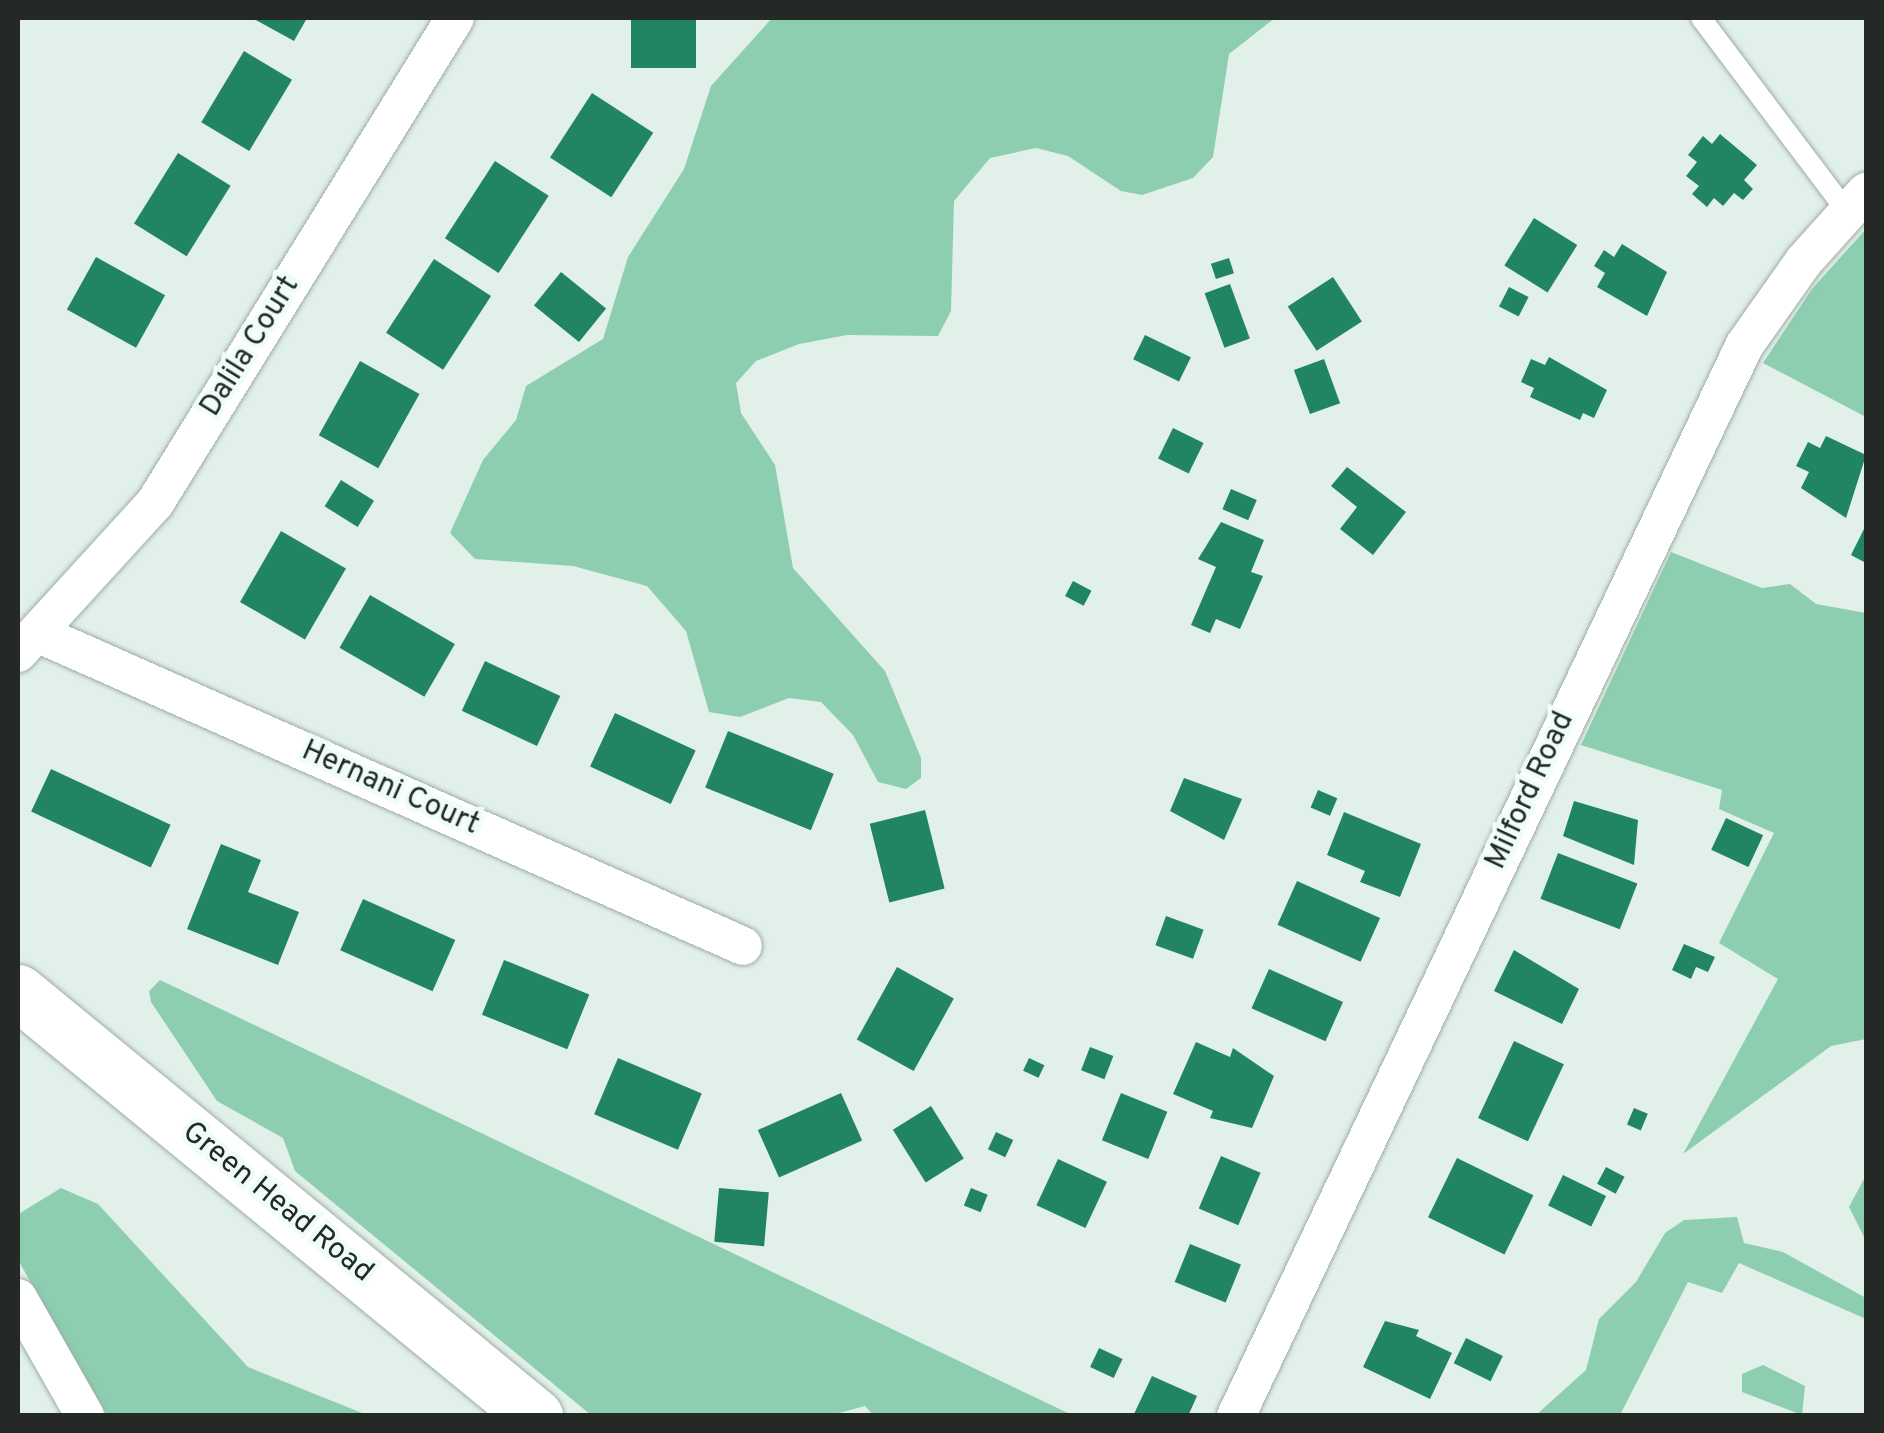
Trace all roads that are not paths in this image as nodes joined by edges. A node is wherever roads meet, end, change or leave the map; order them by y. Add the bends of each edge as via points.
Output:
1 (455, 18) edge
2 (1701, 18) edge
3 (1857, 202) edge
4 (27, 643) edge
5 (743, 946) dead end
6 (18, 992) edge
7 (18, 1298) edge
8 (85, 1416) edge
9 (536, 1416) edge
10 (1236, 1416) edge

1 - 4 street, Dalila Court via 154,503
2 - 3 lane
3 - 10 street, Milford Road via 1775,299 1731,371
4 - 5 street, Hernani Court
6 - 9 street, Green Head Road
7 - 8 street

